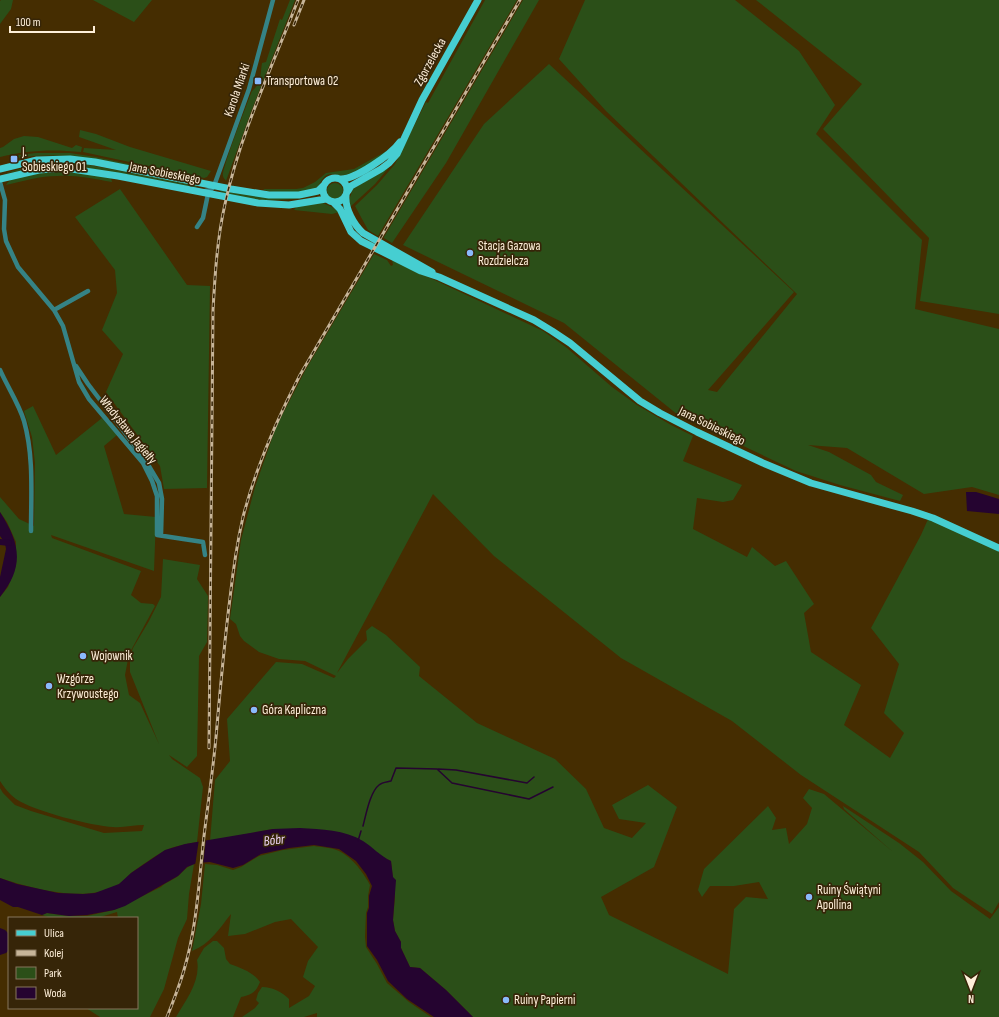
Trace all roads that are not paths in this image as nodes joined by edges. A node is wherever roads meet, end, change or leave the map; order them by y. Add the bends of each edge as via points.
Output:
1 (274, 0) edge
2 (478, 0) edge
3 (405, 136) junction
4 (0, 169) edge
5 (340, 179) junction
6 (0, 180) edge
7 (214, 186) junction
8 (323, 186) junction
9 (197, 192) junction
10 (347, 193) junction
11 (208, 194) junction
12 (229, 198) junction
13 (326, 199) junction
14 (334, 203) junction
15 (198, 228) dead end
16 (2, 230) edge
17 (439, 277) junction
18 (88, 291) dead end
19 (54, 310) junction
20 (73, 361) junction
21 (0, 370) edge
22 (31, 531) dead end
23 (161, 535) junction
24 (999, 548) edge
25 (205, 555) dead end

1 - 7 street, Karola Miarki via 249,89
2 - 3 main road, Zgorzelecka via 422,100
3 - 5 main road, Zgorzelecka via 383,159 348,178
3 - 10 main road, Zgorzelecka via 400,150 390,163 351,186
4 - 7 main road, Jana Sobieskiego via 37,160 70,159
5 - 8 main road via 330,179
5 - 10 main road via 345,182
6 - 9 main road, Jana Sobieskiego via 39,170 76,169
6 - 16 street, Władysława Jagiełły via 5,204
7 - 8 main road, Jana Sobieskiego via 256,194 293,196 318,190
7 - 9 street via 208,191
7 - 12 street via 218,193
8 - 13 main road
9 - 11 main road, Jana Sobieskiego
10 - 14 main road via 341,201
10 - 17 main road, Jana Sobieskiego via 346,204 352,219 363,233 424,266
11 - 12 main road, Jana Sobieskiego
11 - 15 street
12 - 13 main road, Jana Sobieskiego via 289,205
13 - 14 main road
14 - 17 main road, Jana Sobieskiego via 340,209 351,232 361,241 421,271
16 - 19 street, Władysława Jagiełły via 18,267
17 - 24 main road, Jana Sobieskiego via 545,327 570,343 640,401 696,432 811,483 933,518
18 - 19 street
19 - 20 street, Władysława Jagiełły
20 - 23 street via 144,458 159,483 162,499
20 - 23 street, Władysława Jagiełły via 79,382 88,399 148,472 156,496 157,535
21 - 22 street via 23,419 28,438
23 - 25 street via 203,542

